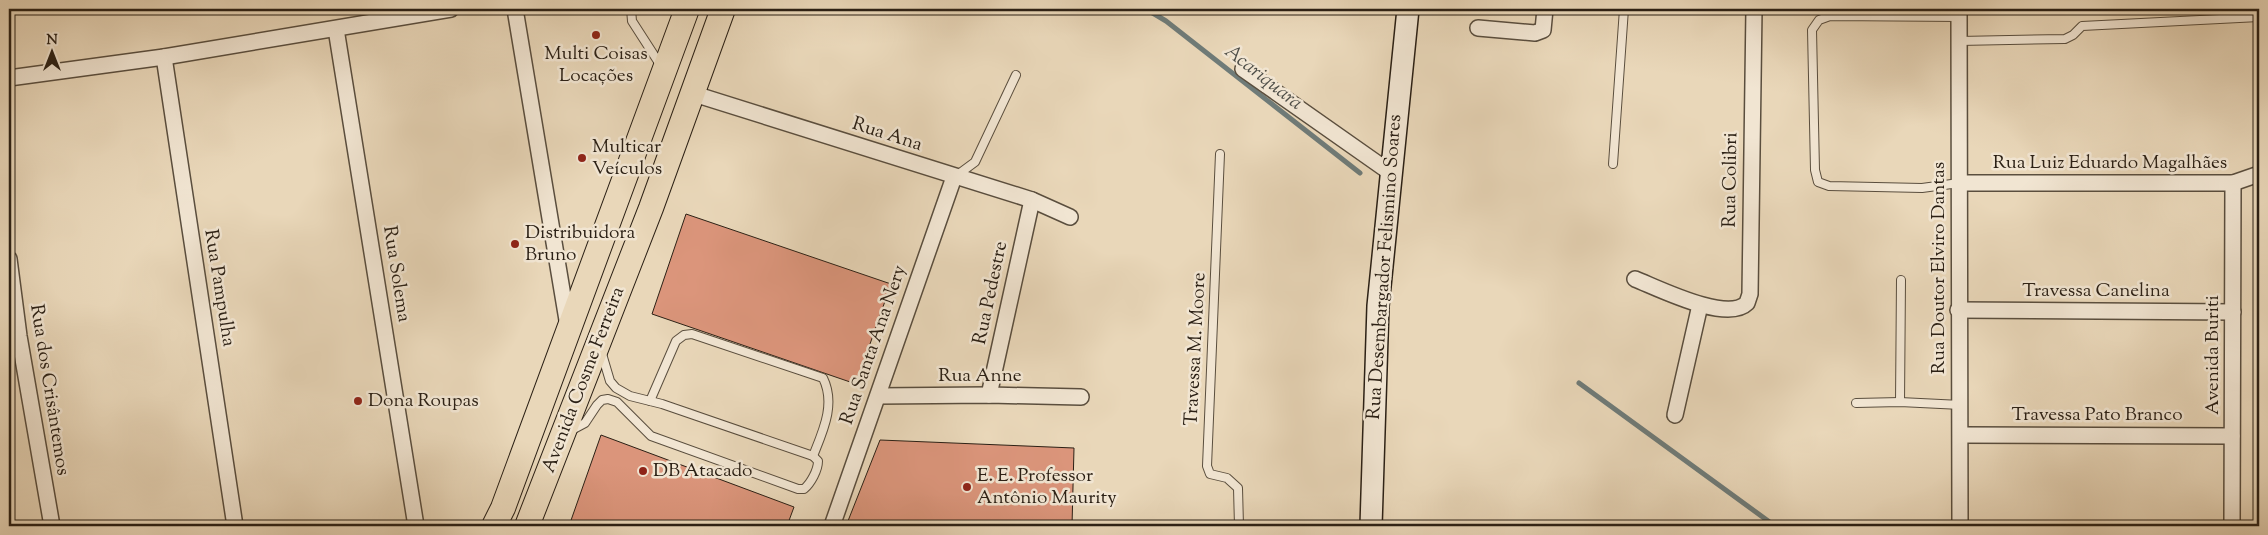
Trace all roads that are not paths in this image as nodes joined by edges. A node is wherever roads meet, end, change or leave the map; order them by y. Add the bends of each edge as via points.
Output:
1 (451, 9) edge
2 (515, 9) edge
3 (631, 9) edge
4 (687, 9) edge
5 (723, 9) edge
6 (1408, 9) edge
7 (1545, 9) edge
8 (1624, 9) edge
9 (1754, 9) edge
10 (1959, 13) edge
11 (2259, 17) edge
12 (336, 28) junction
13 (1478, 28) dead end
14 (1959, 41) junction
15 (164, 57) junction
16 (1243, 69) dead end
17 (664, 71) junction
18 (1016, 75) dead end
19 (9, 78) edge
20 (691, 93) junction
21 (1220, 154) dead end
22 (1613, 164) dead end
23 (1391, 173) junction
24 (2259, 174) edge
25 (954, 177) junction
26 (1959, 183) junction
27 (2233, 183) junction
28 (1032, 200) junction
29 (1070, 217) dead end
30 (9, 259) edge
31 (1635, 279) dead end
32 (1901, 280) dead end
33 (1700, 305) junction
34 (1958, 310) junction
35 (2233, 312) junction
36 (568, 328) junction
37 (14, 341) edge
38 (599, 342) junction
39 (989, 394) junction
40 (878, 396) junction
41 (1081, 397) dead end
42 (650, 401) junction
43 (1900, 402) junction
44 (1856, 403) dead end
45 (1961, 405) junction
46 (1675, 415) dead end
47 (564, 434) junction
48 (1962, 434) junction
49 (2232, 436) junction
50 (813, 456) junction
51 (52, 526) edge
52 (235, 526) edge
53 (416, 526) edge
54 (494, 526) edge
55 (527, 526) edge
56 (832, 526) edge
57 (1239, 526) edge
58 (1371, 526) edge
59 (1960, 526) edge
60 (2232, 526) edge

1 - 12 street
2 - 36 street
3 - 17 lane via 632,21
4 - 17 main road, Avenida Cosme Ferreira
5 - 20 main road, Avenida Cosme Ferreira
6 - 23 street, Rua Desembargador Felismino Soares
7 - 13 street via 1543,30 1535,33
8 - 22 lane
9 - 33 street, Rua Colibri via 1749,299 1744,306 1735,308
10 - 14 street, Rua Doutor Elviro Dantas
10 - 26 lane via 1830,16 1819,20 1812,30 1815,170 1818,182 1829,186 1922,188
11 - 14 lane via 2082,26 2065,38
12 - 15 street
12 - 53 street, Rua Solema
14 - 26 street, Rua Doutor Elviro Dantas
15 - 19 street
15 - 52 street, Rua Pampulha
16 - 23 street
17 - 36 main road, Avenida Cosme Ferreira
18 - 25 lane via 975,162
20 - 25 street, Rua Ana
20 - 38 main road, Avenida Cosme Ferreira
21 - 57 lane, Travessa M. Moore via 1207,466 1210,474 1227,478 1238,488
23 - 58 street, Rua Desembargador Felismino Soares via 1378,306
24 - 27 street, Rua Luiz Eduardo Magalhães
25 - 28 street, Rua Ana
25 - 40 street, Rua Santa Ana Nery
26 - 27 street, Rua Luiz Eduardo Magalhães
26 - 34 street, Rua Doutor Elviro Dantas
27 - 35 street, Avenida Buriti
28 - 29 street, Rua Ana
28 - 39 street, Rua Pedestre
30 - 37 street, Rua dos Crisântemos
31 - 33 street, Rua Colibri
32 - 43 lane
33 - 46 street
34 - 35 street, Travessa Canelina
34 - 45 street, Rua Doutor Elviro Dantas
35 - 49 street, Avenida Buriti
36 - 54 main road, Avenida Cosme Ferreira
37 - 51 street, Rua dos Crisântemos
38 - 42 lane via 607,374 616,388
38 - 47 main road, Avenida Cosme Ferreira
39 - 40 street, Rua Anne
39 - 41 street, Rua Anne
40 - 56 street, Rua Santa Ana Nery
42 - 50 lane
42 - 50 lane via 676,341 684,335 692,334 823,378 829,390 826,423
43 - 44 lane
43 - 45 lane
45 - 48 street, Rua Doutor Elviro Dantas
47 - 50 lane via 585,423 597,405 608,399 617,402 650,436 798,489 804,490 809,486 818,466 818,460
47 - 55 main road, Avenida Cosme Ferreira
48 - 49 street, Travessa Pato Branco
48 - 59 street, Rua Doutor Elviro Dantas
49 - 60 street, Avenida Buriti

